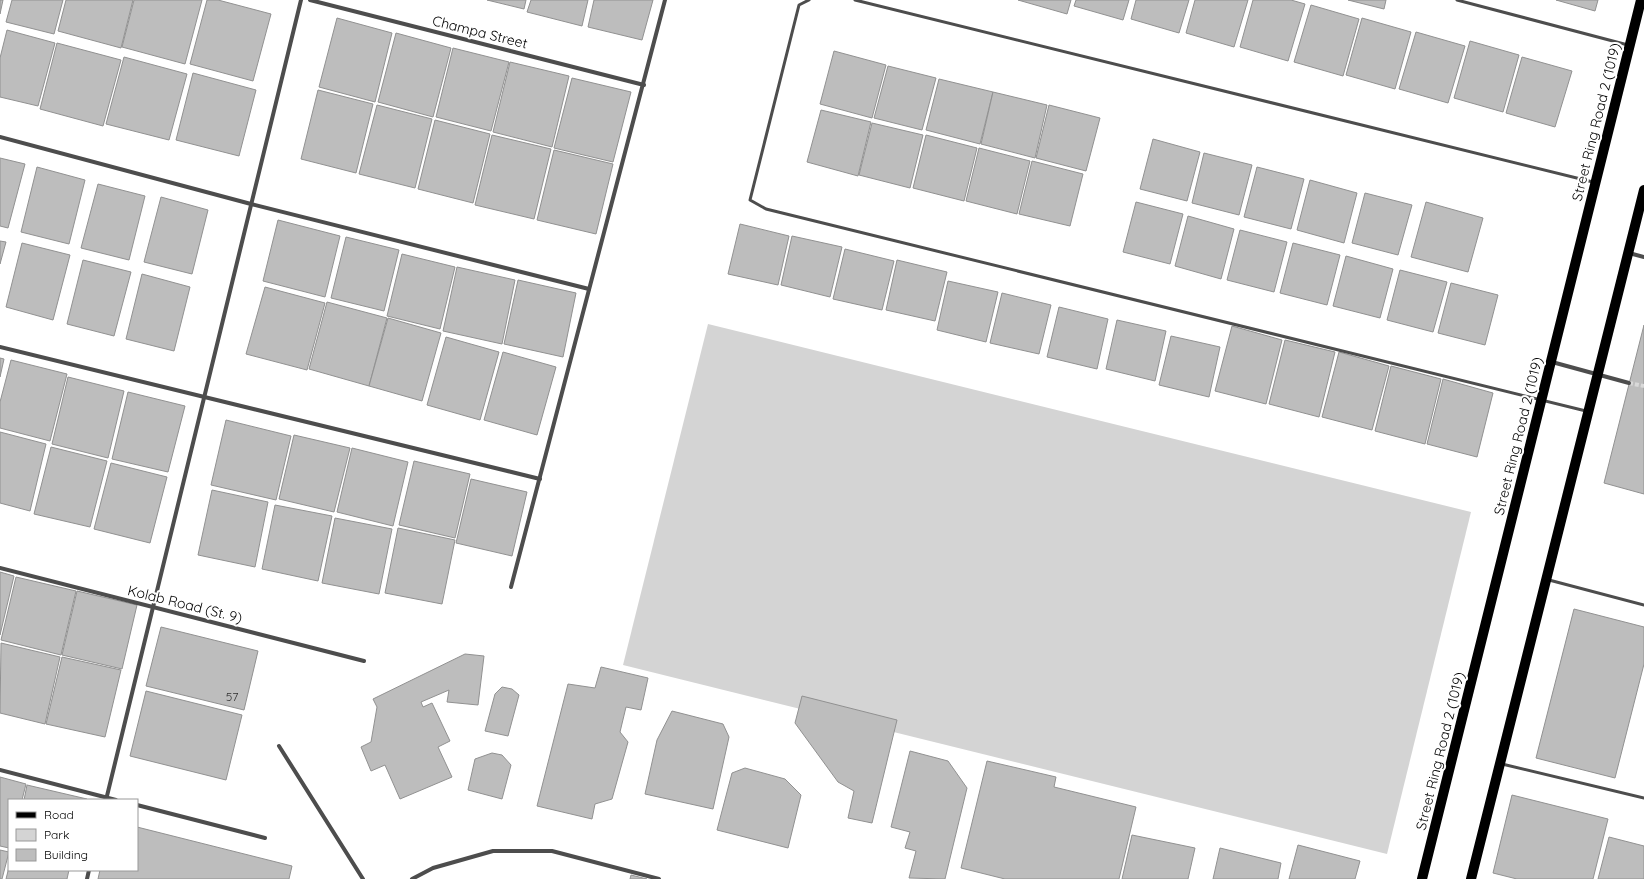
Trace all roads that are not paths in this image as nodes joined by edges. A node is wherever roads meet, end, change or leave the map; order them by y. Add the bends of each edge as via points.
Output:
1 (301, 0) edge
2 (310, 0) edge
3 (666, 0) edge
4 (809, 0) edge
5 (855, 0) edge
6 (1457, 0) edge
7 (1641, 0) edge
8 (1630, 46) junction
9 (644, 85) junction
10 (0, 138) edge
11 (1596, 182) junction
12 (1644, 190) edge
13 (251, 204) junction
14 (1628, 253) junction
15 (1644, 257) edge
16 (589, 289) junction
17 (0, 347) edge
18 (1551, 362) junction
19 (1598, 374) junction
20 (1629, 383) tunnel mouth
21 (204, 397) junction
22 (1542, 400) junction
23 (1588, 411) junction
24 (540, 479) junction
25 (0, 568) edge
26 (1546, 579) junction
27 (511, 587) dead end
28 (1644, 605) edge
29 (153, 607) junction
30 (364, 661) dead end
31 (280, 746) dead end
32 (1500, 763) junction
33 (0, 770) edge
34 (1644, 798) edge
35 (106, 799) edge
36 (138, 805) edge
37 (265, 838) dead end
38 (362, 879) edge
39 (412, 879) edge
40 (659, 879) edge
41 (1422, 879) edge
42 (1471, 879) edge

1 - 13 street
2 - 9 street, Champa Street
3 - 9 street
4 - 22 lane via 799,5 750,200 766,209
5 - 11 lane
6 - 8 lane
7 - 8 main road, Street Ring Road 2 (1019)
8 - 11 main road, Street Ring Road 2 (1019)
9 - 16 street
10 - 13 street
11 - 18 main road, Street Ring Road 2 (1019)
12 - 14 main road
13 - 16 street
13 - 21 street
14 - 15 street
14 - 19 main road
16 - 24 street
17 - 21 street
18 - 19 street
18 - 22 main road, Street Ring Road 2 (1019)
19 - 20 street
19 - 23 main road
21 - 24 street
21 - 29 street
22 - 23 lane
22 - 41 main road, Street Ring Road 2 (1019)
23 - 26 main road
24 - 27 street
25 - 29 street, Kolab Road (St. 9)
26 - 28 lane
26 - 32 main road
29 - 30 street, Kolab Road (St. 9)
29 - 35 street
31 - 38 street
32 - 34 lane
32 - 42 main road
33 - 35 street
36 - 37 street
39 - 40 street via 432,868 493,851 552,851

